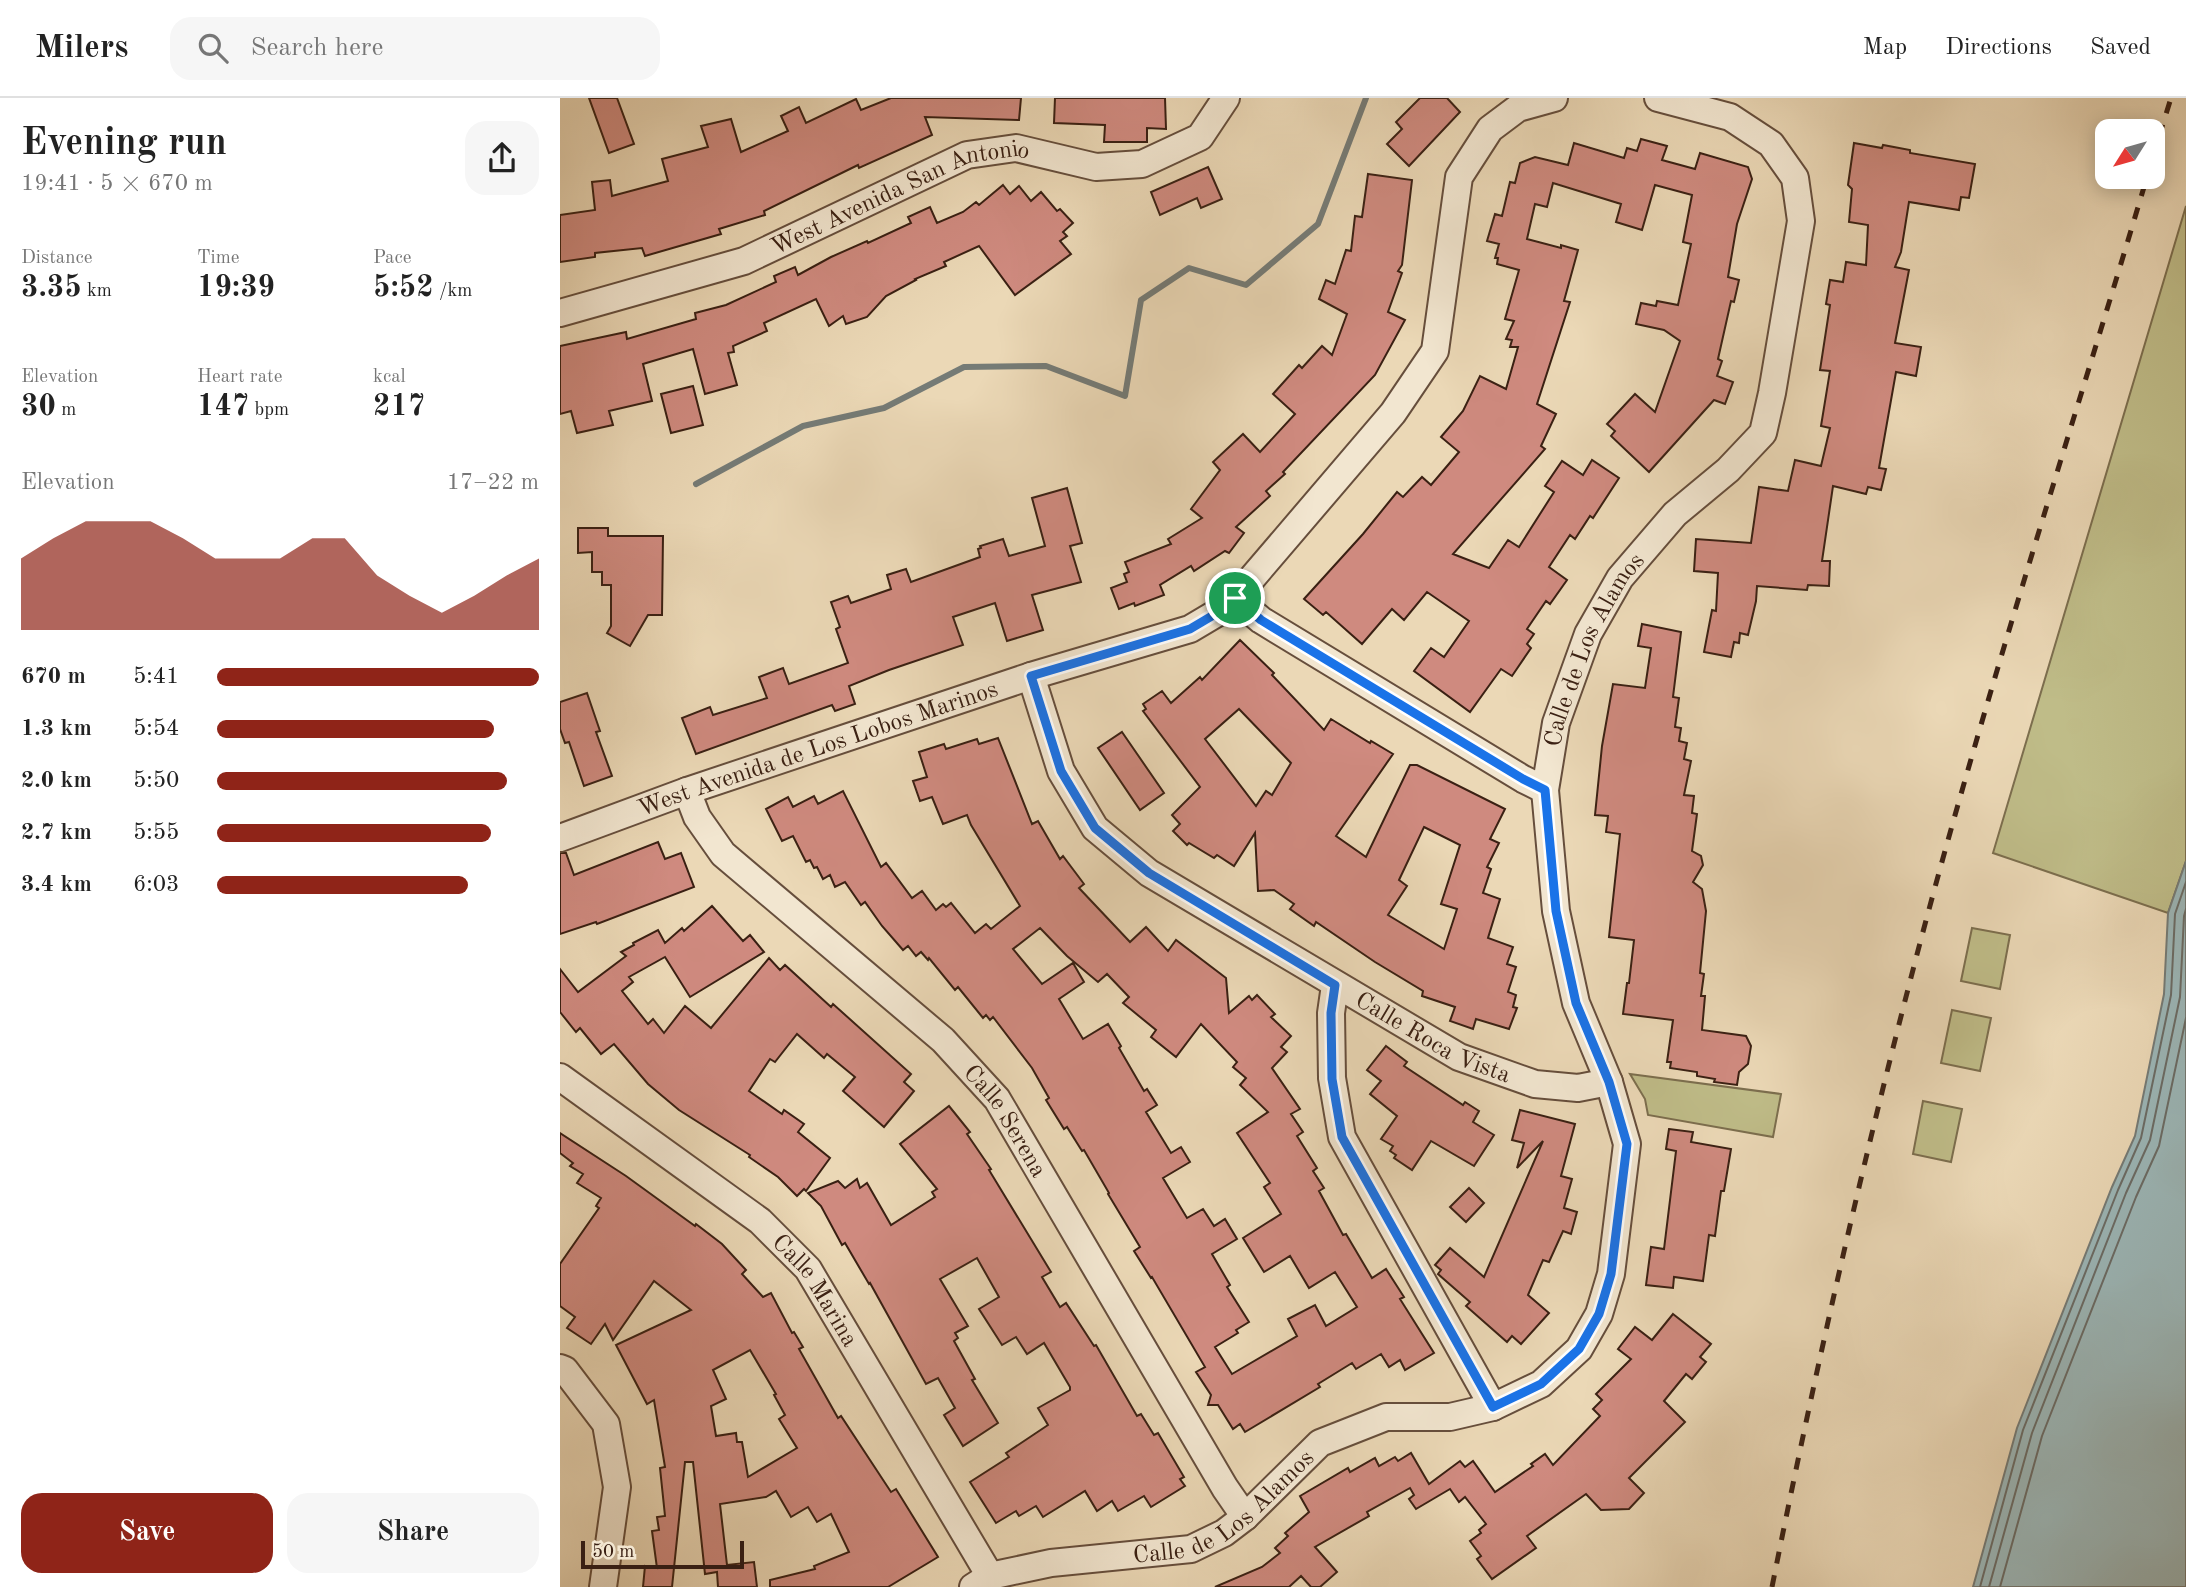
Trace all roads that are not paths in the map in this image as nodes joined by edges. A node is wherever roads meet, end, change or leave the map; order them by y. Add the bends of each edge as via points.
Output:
1 (1226, 98) edge
2 (1554, 98) edge
3 (1664, 99) edge
4 (560, 313) edge
5 (1235, 598) junction
6 (1031, 676) junction
7 (1545, 790) junction
8 (687, 791) junction
9 (560, 838) edge
10 (1335, 985) junction
11 (560, 1077) edge
12 (1609, 1082) junction
13 (560, 1368) edge
14 (1493, 1407) junction
15 (1245, 1517) junction
16 (981, 1581) edge
17 (603, 1587) edge

1 - 4 street, West Avenida San Antonio via 1200,137 1142,164 1096,167 1016,148 967,155 744,261
2 - 5 street, West Avenida de Los Lobos Marinos via 1518,108 1490,129 1459,177 1435,351 1393,413
3 - 7 street, Calle de Los Alamos via 1730,117 1771,144 1795,178 1801,221 1772,393 1763,433 1728,470 1675,514 1620,578 1588,634 1556,723
5 - 6 street, West Avenida de Los Lobos Marinos via 1190,629
5 - 7 street via 1261,620
6 - 8 street, West Avenida de Los Lobos Marinos
6 - 10 street, Calle Roca Vista via 1061,771 1095,828 1149,873
7 - 12 street, Calle de Los Alamos via 1558,924 1576,1003
8 - 9 street, West Avenida de Los Lobos Marinos
8 - 15 street, Calle Serena via 697,817 723,854 943,1040 997,1098
10 - 12 street, Calle Roca Vista via 1459,1057 1535,1084 1578,1088
10 - 14 street via 1332,1079 1342,1137
11 - 16 street, Calle Marina via 760,1221 808,1269
12 - 14 street, Calle de Los Alamos via 1627,1144 1611,1274 1599,1314 1579,1349 1541,1384
13 - 17 street via 606,1424 617,1487
14 - 15 street, Calle de Los Alamos via 1450,1417 1386,1417 1320,1443
15 - 16 street, Calle de Los Alamos via 1191,1549 1051,1563

